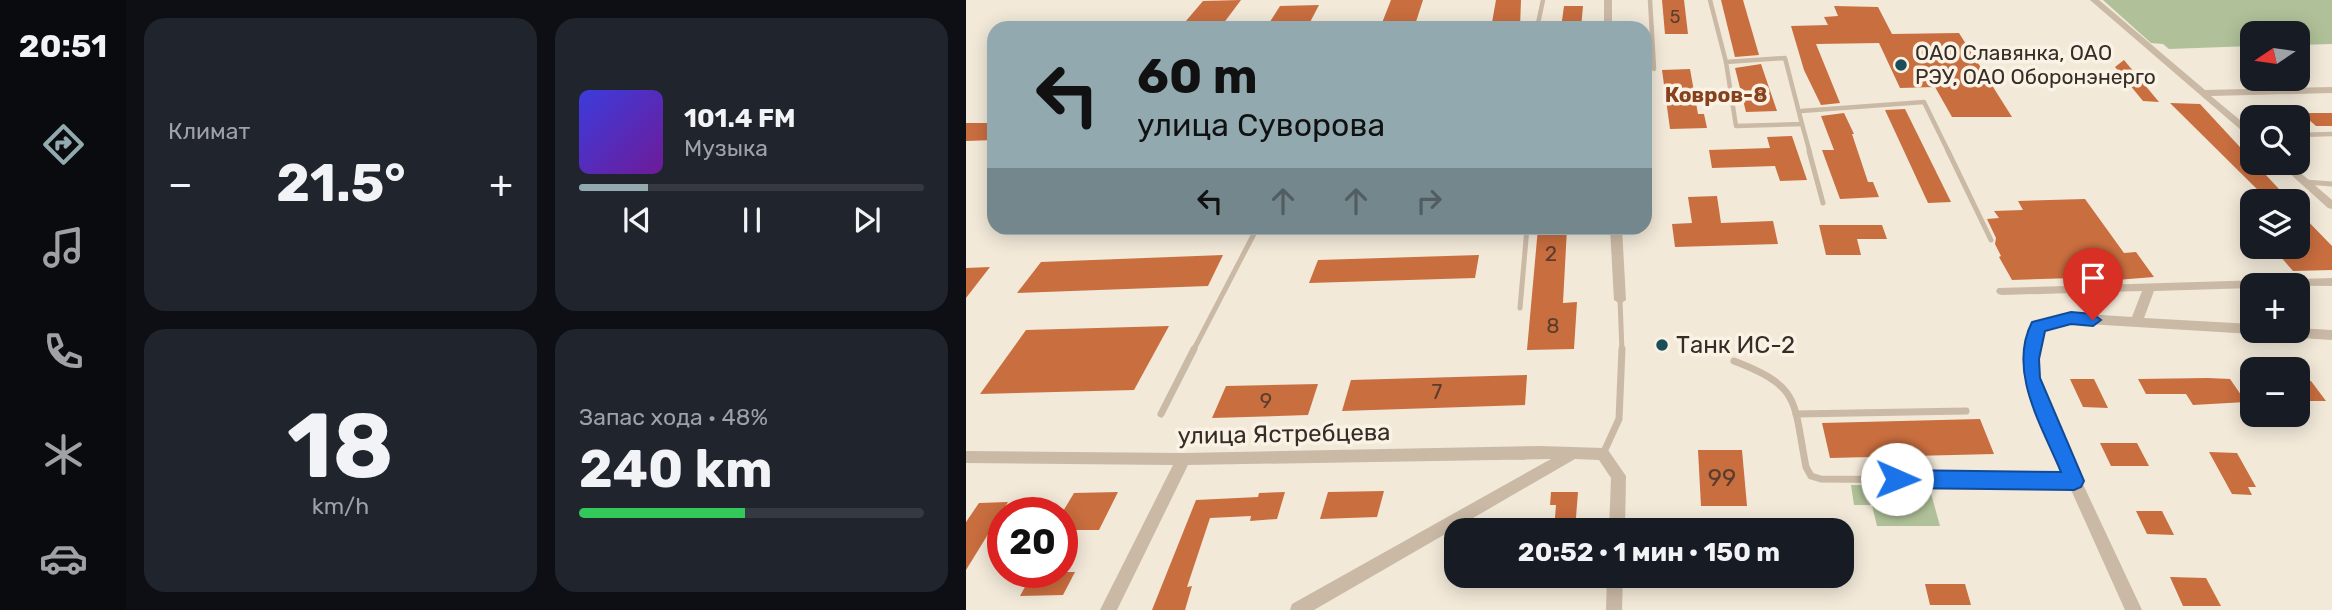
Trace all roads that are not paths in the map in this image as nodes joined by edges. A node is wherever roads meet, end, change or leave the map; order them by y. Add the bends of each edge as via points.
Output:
1 (1543, 0) edge
2 (1608, 0) edge
3 (1650, 0) edge
4 (1710, 0) edge
5 (2094, 0) edge
6 (1538, 21) edge
7 (1608, 21) edge
8 (1651, 21) edge
9 (1652, 34) edge
10 (1726, 62) junction
11 (1654, 69) dead end
12 (2332, 90) edge
13 (2203, 93) junction
14 (1801, 111) junction
15 (1802, 124) junction
16 (2240, 125) edge
17 (2332, 134) edge
18 (2310, 135) edge
19 (2297, 175) edge
20 (2305, 182) junction
21 (2332, 184) edge
22 (1824, 203) dead end
23 (2332, 206) edge
24 (1253, 235) edge
25 (1526, 235) edge
26 (1616, 235) edge
27 (1991, 240) dead end
28 (2332, 282) edge
29 (2150, 287) junction
30 (2002, 291) dead end
31 (1620, 300) joint
32 (1520, 307) dead end
33 (2136, 322) junction
34 (2240, 329) edge
35 (2310, 334) edge
36 (2332, 335) edge
37 (1734, 361) dead end
38 (1966, 411) dead end
39 (1161, 414) dead end
40 (1796, 414) junction
41 (1572, 453) junction
42 (1603, 454) junction
43 (966, 457) edge
44 (1184, 459) junction
45 (2074, 481) junction
46 (1617, 518) edge
47 (1615, 588) edge
48 (1108, 610) edge
49 (1298, 610) edge
50 (1614, 610) edge
51 (2134, 610) edge

1 - 6 lane
2 - 7 street
3 - 8 lane
4 - 10 lane
5 - 13 street
9 - 11 lane
10 - 14 lane via 1785,58
10 - 15 lane via 1736,126
12 - 13 street
13 - 16 street
14 - 15 lane
14 - 27 lane via 1924,102
15 - 22 lane
17 - 18 lane
19 - 20 street
20 - 21 lane
20 - 23 street
24 - 39 lane
25 - 32 lane
26 - 31 street
28 - 29 street
29 - 30 street
29 - 33 street
31 - 42 lane via 1623,362 1619,419
33 - 34 street
33 - 45 street via 2071,318 2038,326 2030,359 2032,378
35 - 36 street
37 - 40 lane via 1782,382
38 - 40 lane
40 - 45 lane via 1811,476
41 - 42 street, улица Ястребцева
41 - 44 street, улица Ястребцева
41 - 49 street
42 - 46 street via 1619,476
43 - 44 street, улица Ястребцева
44 - 48 street
45 - 51 street
47 - 50 street

